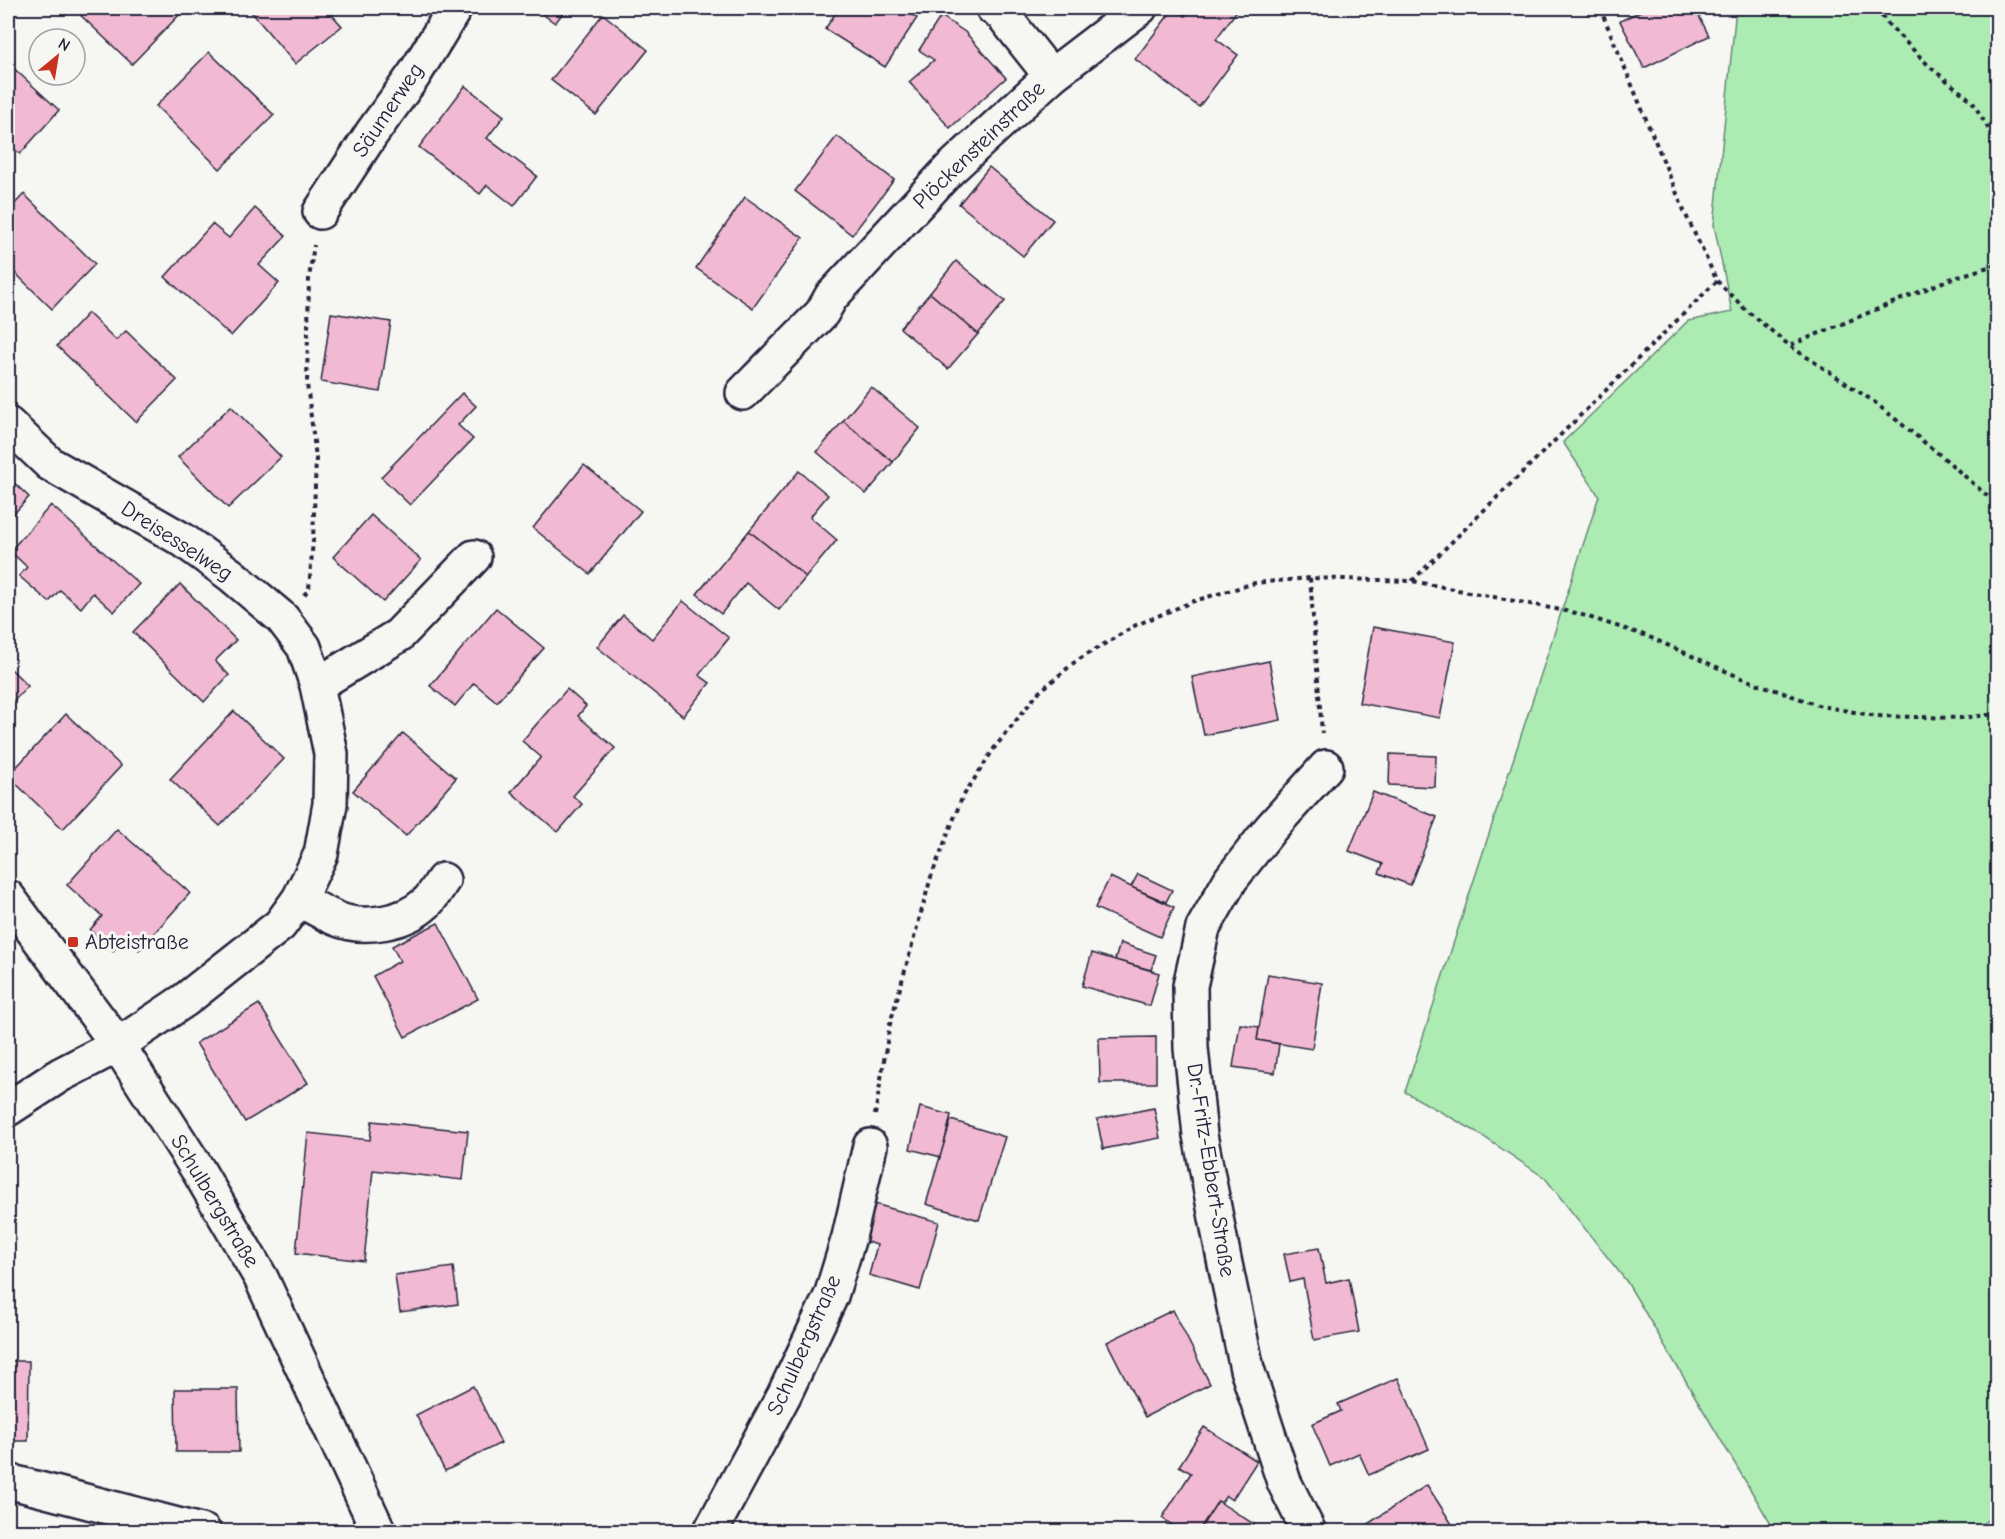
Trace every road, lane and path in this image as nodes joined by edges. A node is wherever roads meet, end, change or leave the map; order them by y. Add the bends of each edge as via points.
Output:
1 (993, 8) edge
2 (1140, 8) edge
3 (1600, 8) edge
4 (1876, 8) edge
5 (443, 13) edge
6 (1051, 76) junction
7 (1998, 145) edge
8 (320, 212) joint
9 (1998, 264) edge
10 (1717, 281) junction
11 (1790, 346) junction
12 (743, 393) dead end
13 (8, 424) edge
14 (1998, 504) edge
15 (474, 557) dead end
16 (1310, 578) junction
17 (1412, 582) junction
18 (282, 618) junction
19 (317, 685) junction
20 (1998, 714) edge
21 (1326, 767) joint
22 (443, 880) dead end
23 (8, 897) edge
24 (299, 899) junction
25 (118, 1045) junction
26 (8, 1109) edge
27 (870, 1146) joint
28 (8, 1481) edge
29 (204, 1532) edge
30 (379, 1532) edge
31 (710, 1532) edge
32 (1309, 1532) edge

1 - 6 street
2 - 6 street, Plöckensteinstraße
3 - 10 path
4 - 7 path via 1930,67 1972,101
5 - 8 street, Säumerweg via 414,75
6 - 12 street, Plöckensteinstraße via 949,170 831,297 822,313
8 - 18 path via 309,278 307,384 316,458 314,540 309,589
9 - 11 path via 1950,279
10 - 11 path
10 - 17 path
11 - 14 path via 1873,401
13 - 18 street, Dreisesselweg via 50,464 183,540
15 - 19 street via 399,635
16 - 17 path
16 - 21 path
16 - 27 path via 1255,583 1194,601 1136,625 1076,661 1038,693 995,747 962,798 931,877 890,1024
17 - 20 path via 1576,613 1647,636 1739,677 1821,706 1876,716 1960,718
18 - 19 street, Dreisesselweg via 304,647
19 - 24 street, Dreisesselweg via 331,754 330,804 321,854
21 - 32 street, Dr.-Fritz-Ebbert-Straße via 1231,879 1203,928 1190,986 1191,1048 1200,1135 1247,1369 1284,1482
22 - 24 street via 426,904 383,923 362,925 337,920
23 - 25 street, Schulbergstraße
24 - 25 street, Dreisesselweg via 280,925 184,1000
25 - 26 street via 60,1075
25 - 30 street, Schulbergstraße via 261,1278
27 - 31 street, Schulbergstraße via 831,1296 784,1395
28 - 29 street

